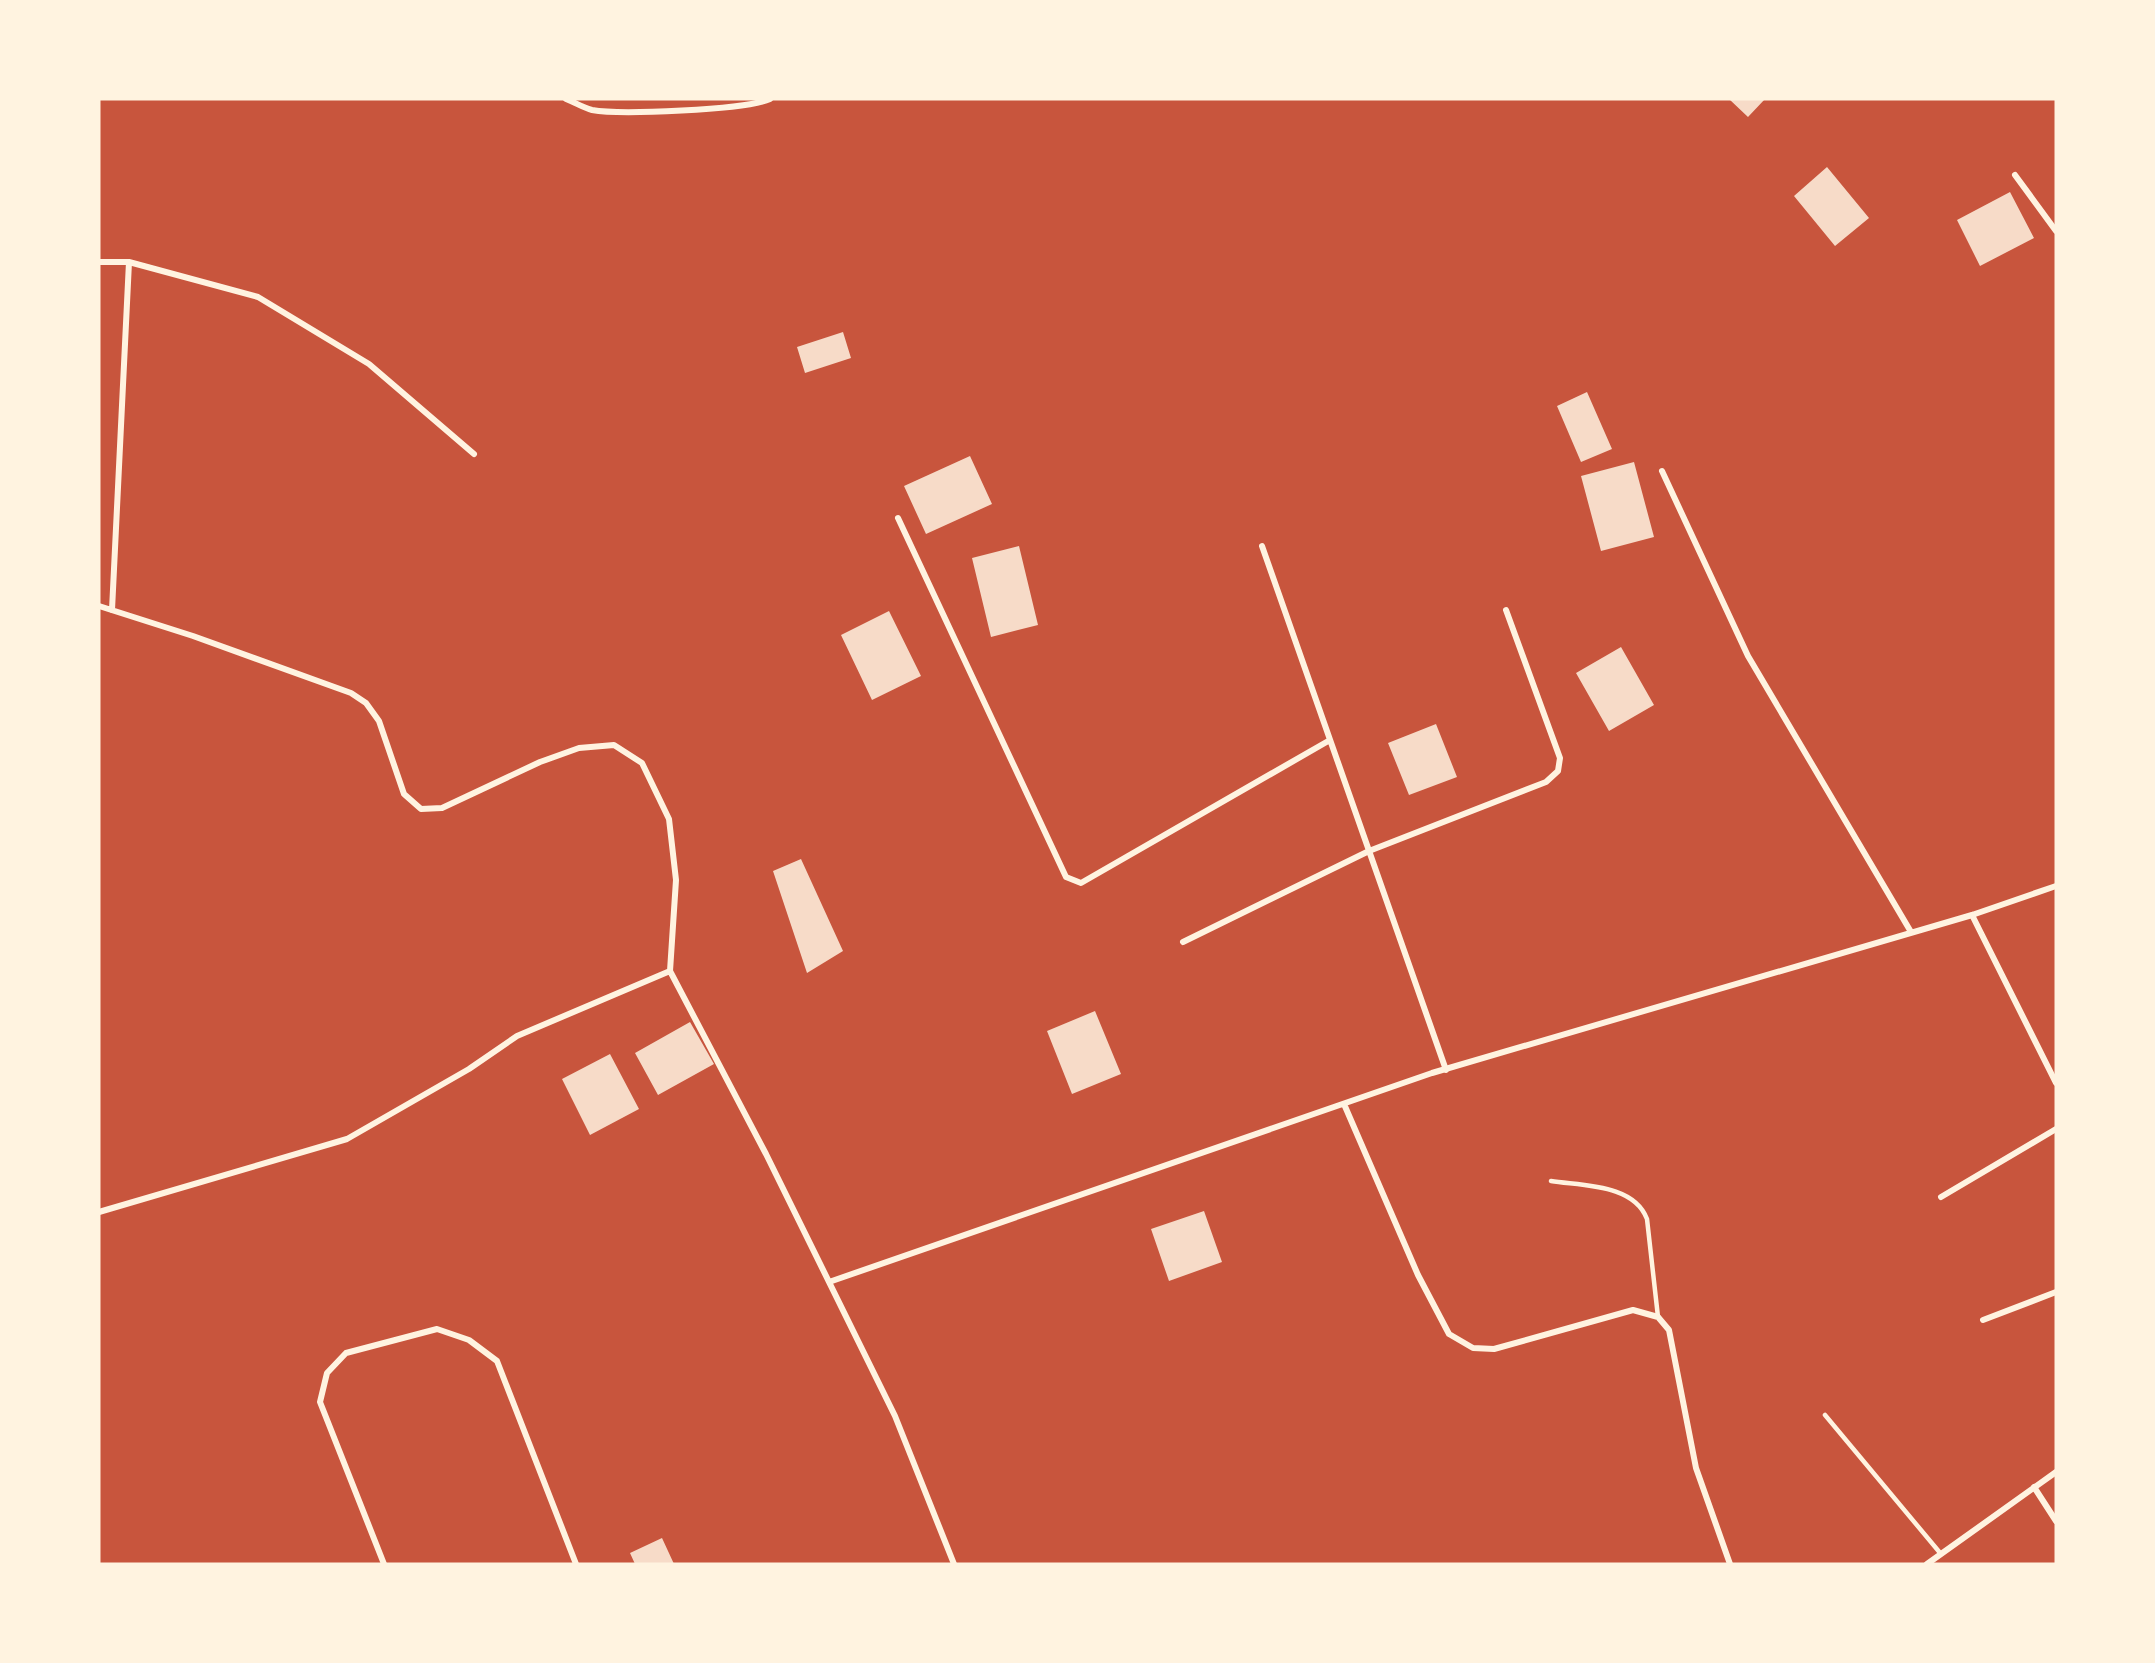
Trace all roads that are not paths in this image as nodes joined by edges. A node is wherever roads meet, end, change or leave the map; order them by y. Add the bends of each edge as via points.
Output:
1 (566, 99) edge
2 (770, 99) edge
3 (2015, 176) dead end
4 (2056, 231) edge
5 (99, 262) edge
6 (129, 262) junction
7 (474, 454) dead end
8 (1662, 471) dead end
9 (898, 518) dead end
10 (1262, 546) dead end
11 (99, 606) edge
12 (112, 610) junction
13 (1506, 610) dead end
14 (1330, 740) junction
15 (1369, 851) junction
16 (2056, 886) edge
17 (1972, 915) junction
18 (1911, 932) junction
19 (1183, 942) dead end
20 (670, 971) junction
21 (1446, 1070) junction
22 (2056, 1083) edge
23 (1344, 1104) junction
24 (2056, 1129) edge
25 (1551, 1181) dead end
26 (1941, 1197) dead end
27 (99, 1212) edge
28 (830, 1282) junction
29 (2056, 1292) edge
30 (1658, 1317) junction
31 (1983, 1320) dead end
32 (1825, 1415) dead end
33 (2056, 1472) edge
34 (2034, 1487) junction
35 (2056, 1521) edge
36 (1941, 1554) junction
37 (384, 1564) edge
38 (576, 1564) edge
39 (954, 1564) edge
40 (1730, 1564) edge
41 (1927, 1564) edge

1 - 2 street via 592,110 621,111 715,108
3 - 4 street
5 - 6 street
6 - 7 street via 258,297 369,364
6 - 12 street
8 - 18 street via 1748,656
9 - 14 street via 1066,877 1081,883
10 - 14 street
11 - 12 street
12 - 20 street via 351,693 366,703 379,721 404,794 421,809 442,808 579,748 614,745 642,763 669,819 676,880
13 - 15 street via 1560,758 1557,771 1546,782
14 - 15 street
15 - 19 street
15 - 21 street
16 - 17 street
17 - 18 street
17 - 22 street
18 - 21 street
20 - 27 street via 517,1036 469,1069 347,1139
20 - 28 street
21 - 23 street
23 - 28 street
23 - 30 street via 1418,1275 1449,1334 1473,1348 1494,1349 1634,1310
24 - 26 street
25 - 30 lane via 1624,1193 1644,1211
28 - 39 street via 895,1416
29 - 31 street
30 - 40 street via 1669,1330 1696,1468
32 - 36 lane
33 - 34 street
34 - 35 street
34 - 36 street
36 - 41 street
37 - 38 street via 320,1402 327,1373 346,1353 437,1329 469,1340 497,1360

